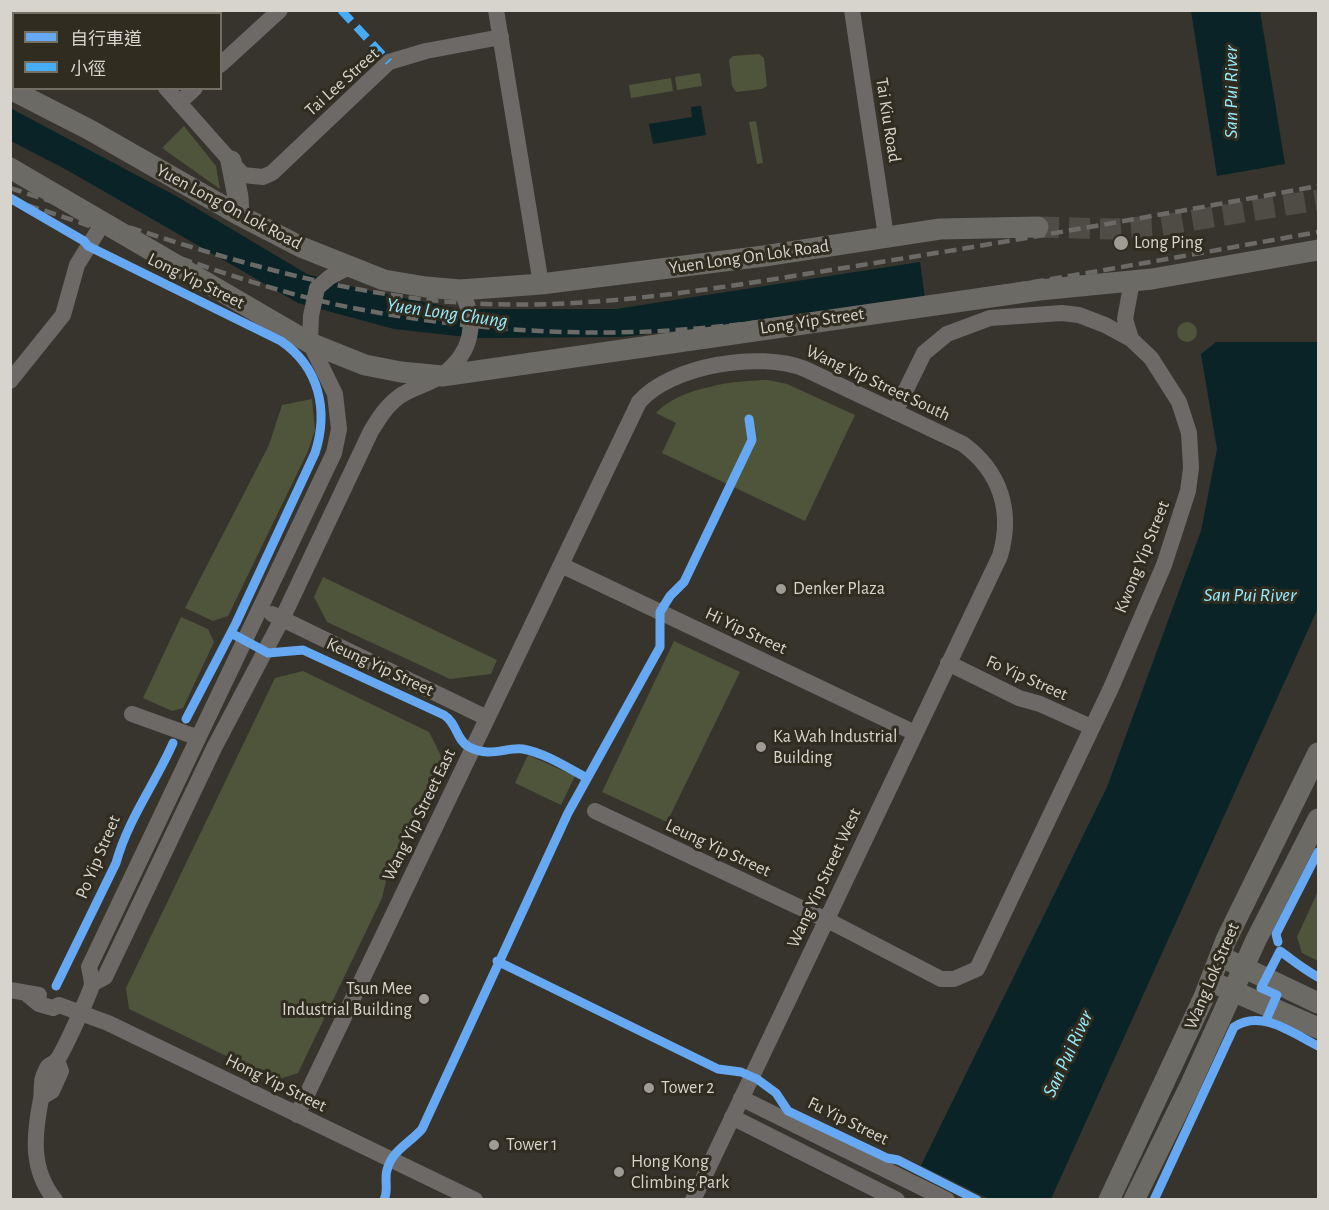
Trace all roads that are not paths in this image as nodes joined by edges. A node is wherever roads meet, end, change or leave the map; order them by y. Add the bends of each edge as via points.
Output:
1 (280, 10) edge
2 (496, 10) edge
3 (852, 10) edge
4 (501, 37) junction
5 (222, 63) edge
6 (10, 89) edge
7 (168, 90) edge
8 (193, 90) edge
9 (179, 103) junction
10 (231, 161) junction
11 (10, 168) edge
12 (239, 215) junction
13 (104, 221) junction
14 (1038, 227) tunnel mouth
15 (886, 236) junction
16 (1318, 250) edge
17 (349, 267) junction
18 (1132, 281) junction
19 (541, 284) junction
20 (465, 299) junction
21 (1131, 339) junction
22 (310, 342) junction
23 (442, 376) junction
24 (10, 381) edge
25 (639, 402) joint
26 (895, 412) junction
27 (561, 565) junction
28 (991, 574) joint
29 (262, 609) junction
30 (282, 619) junction
31 (948, 663) junction
32 (132, 714) dead end
33 (487, 718) junction
34 (1091, 727) junction
35 (915, 733) junction
36 (196, 737) junction
37 (1318, 753) edge
38 (595, 811) dead end
39 (1318, 819) edge
40 (825, 920) junction
41 (1221, 958) junction
42 (1243, 967) junction
43 (1210, 982) junction
44 (92, 984) junction
45 (10, 990) edge
46 (1233, 990) junction
47 (1318, 1003) edge
48 (80, 1012) junction
49 (1318, 1028) edge
50 (741, 1098) junction
51 (297, 1115) junction
52 (732, 1117) junction
53 (896, 1199) edge
54 (55, 1200) edge
55 (475, 1200) edge
56 (693, 1200) edge
57 (947, 1200) edge
58 (1109, 1200) edge
59 (1134, 1200) edge

1 - 5 street
2 - 4 street
3 - 15 street, Tai Kiu Road
4 - 10 street, Tai Lee Street via 389,62 272,173 263,177 243,175
4 - 19 street
6 - 12 main road, Yuen Long On Lok Road
7 - 9 street
8 - 9 street
9 - 10 street
10 - 12 main road
11 - 13 main road, Long Yip Street
12 - 17 main road, Yuen Long On Lok Road
13 - 22 main road, Long Yip Street
13 - 24 street via 77,265 63,315
14 - 15 main road, Yuen Long On Lok Road via 940,229
15 - 19 main road, Yuen Long On Lok Road
16 - 18 main road, Long Yip Street
17 - 20 main road, Yuen Long On Lok Road via 384,280
17 - 22 street via 317,288
18 - 21 street via 1125,319
18 - 23 main road, Long Yip Street via 1003,295
19 - 20 main road, Yuen Long On Lok Road
20 - 23 street via 470,337 464,352
21 - 26 street, Kwong Yip Street via 1078,315 1044,313 977,321 947,334 924,352
21 - 34 street, Kwong Yip Street via 1161,371 1179,402 1189,433 1191,468 1181,517 1164,565
22 - 23 main road, Long Yip Street via 365,365
22 - 29 street, Po Yip Street via 335,394 339,429 334,453
23 - 30 street, Po Yip Street via 400,396 381,414
25 - 26 street, Wang Yip Street South via 655,386 676,376 769,360 805,369
25 - 27 street, Wang Yip Street East
26 - 28 street, Wang Yip Street South via 963,444 985,463 994,477 1006,524 1000,556
27 - 33 street, Wang Yip Street East
27 - 35 street, Hi Yip Street
28 - 31 street, Wang Yip Street West
29 - 30 street, Keung Yip Street
29 - 36 street, Po Yip Street
30 - 33 street, Keung Yip Street
30 - 44 street, Po Yip Street via 214,748 105,976
31 - 34 street, Fo Yip Street
31 - 35 street, Wang Yip Street West
32 - 36 street
33 - 51 street, Wang Yip Street East
34 - 40 street, Kwong Yip Street via 977,969 954,979 941,979
35 - 40 street, Wang Yip Street West
36 - 44 street, Po Yip Street via 89,967
37 - 41 main road, Wang Lok Street via 1226,940
38 - 40 street, Leung Yip Street
39 - 42 main road, Wang Lok Street
40 - 50 street, Wang Yip Street West
41 - 42 main road
41 - 43 main road, Wang Lok Street
42 - 46 main road, Wang Lok Street
42 - 47 main road
43 - 46 main road
43 - 58 main road, Wang Lok Street
44 - 48 street, Po Yip Street
45 - 48 street, Hong Yip Street via 56,999 59,1005
46 - 49 main road
46 - 59 main road, Wang Lok Street
48 - 51 street, Hong Yip Street
48 - 54 street, Po Yip Street via 57,1061 61,1071 38,1108 34,1147 37,1166
50 - 52 street, Wang Yip Street West
50 - 57 street, Fu Yip Street
51 - 55 street, Hong Yip Street
52 - 53 street
52 - 56 street, Wang Yip Street West

